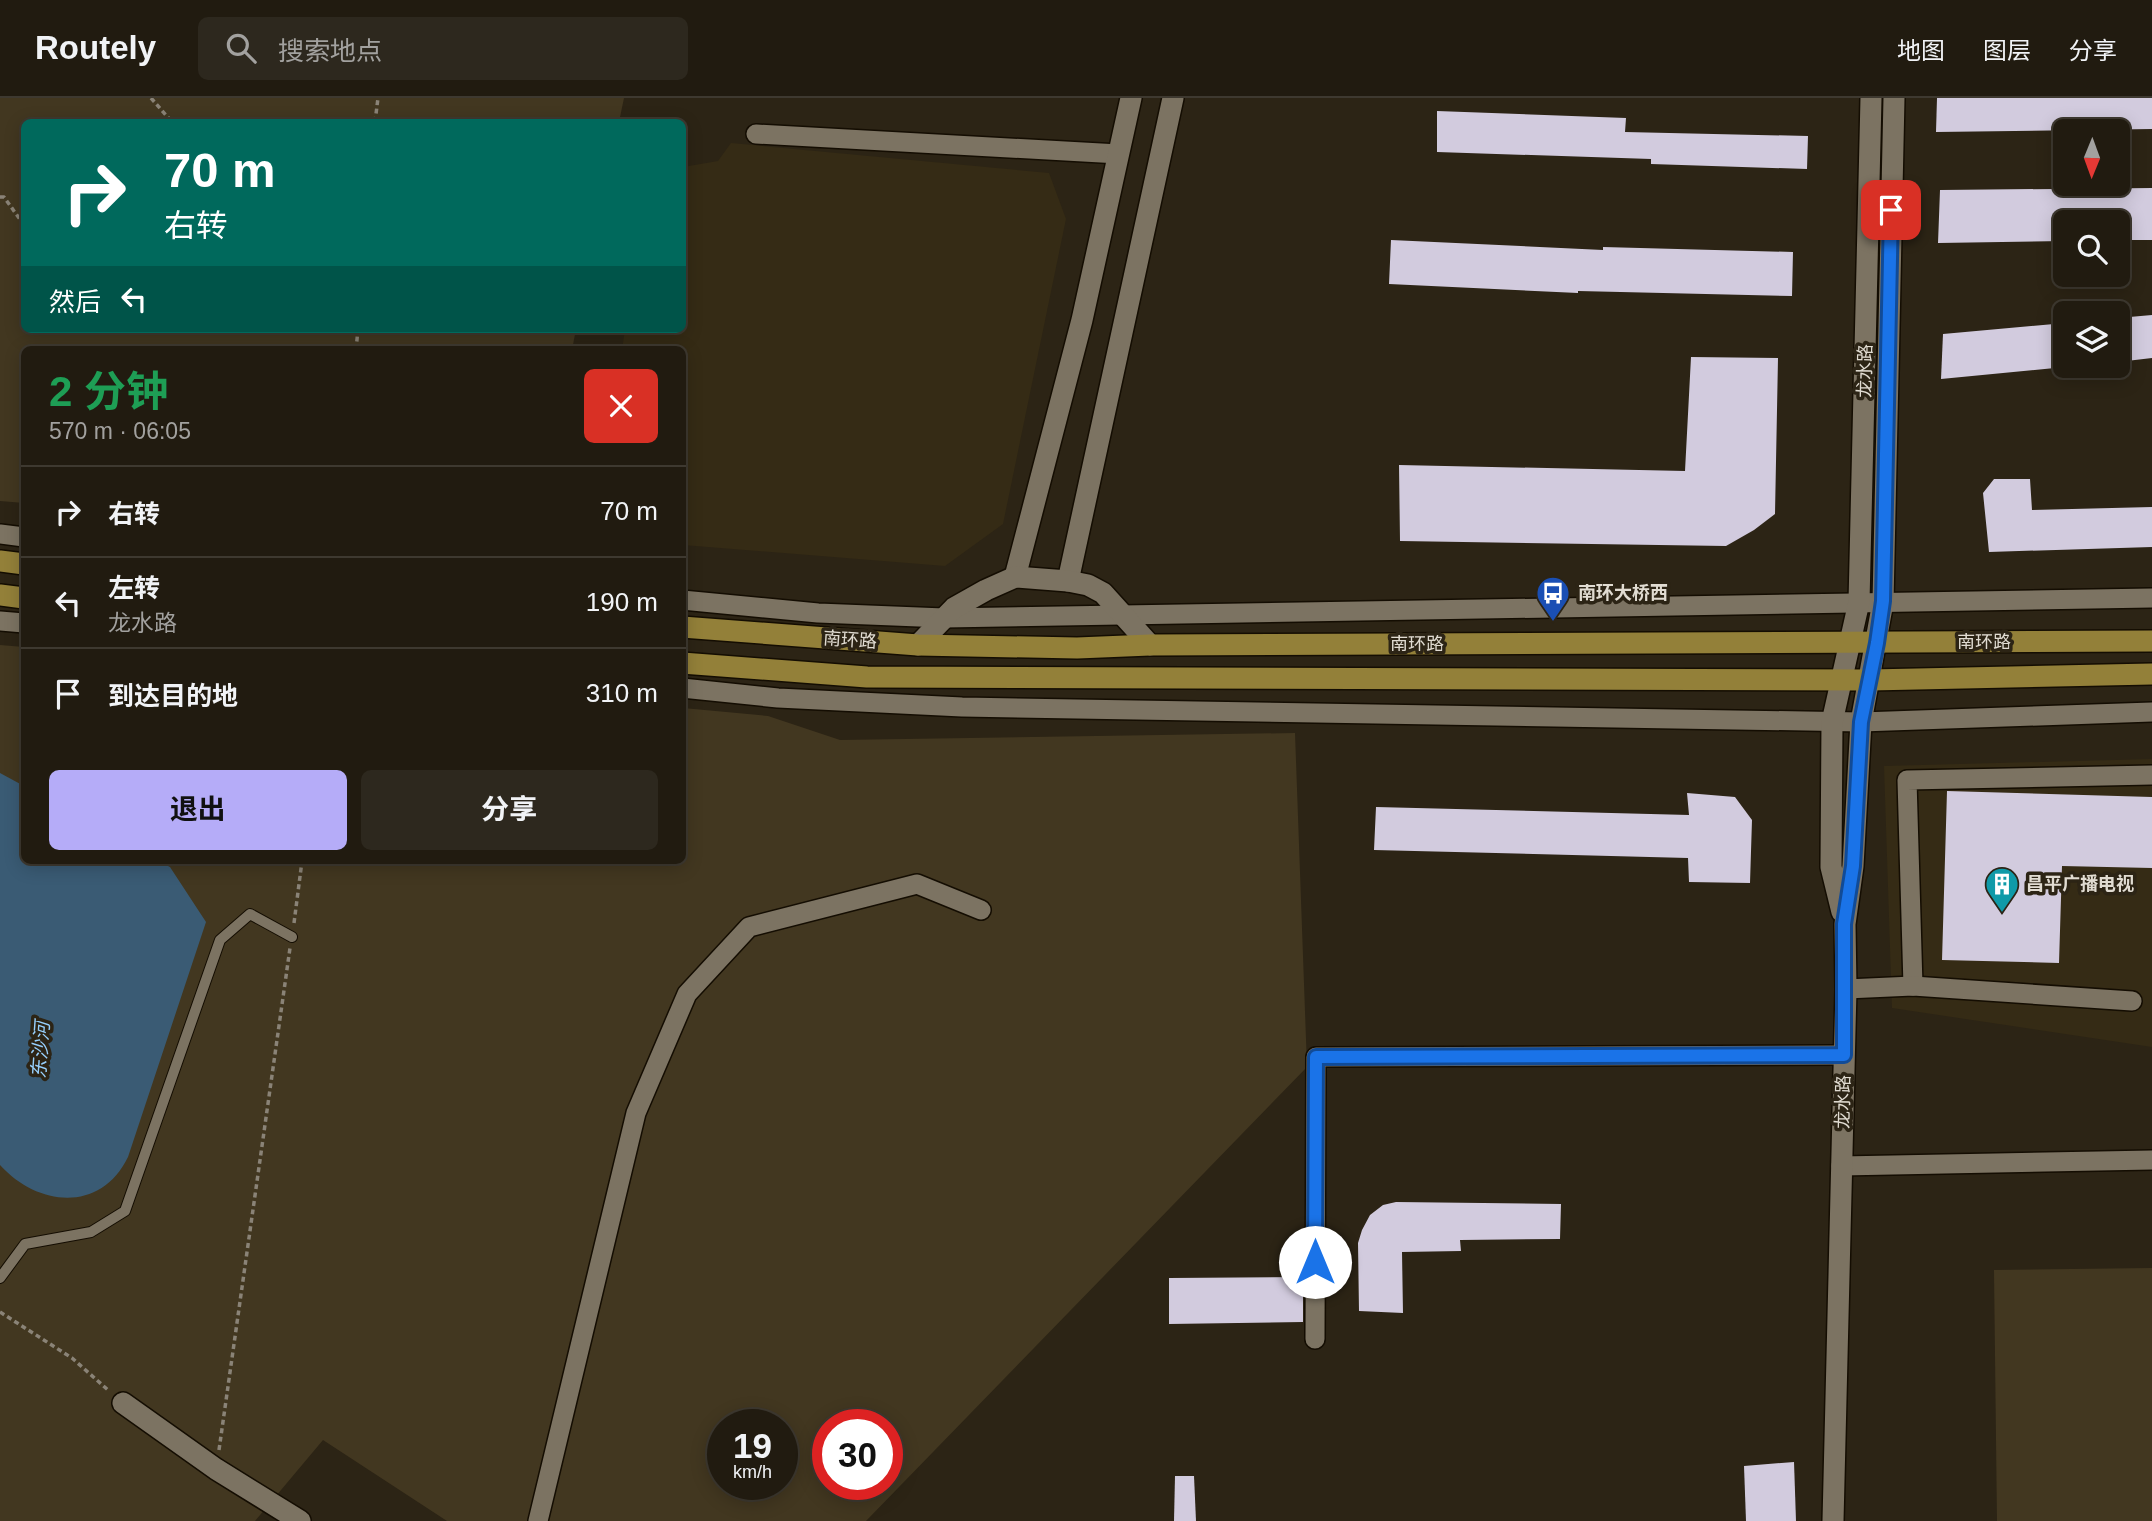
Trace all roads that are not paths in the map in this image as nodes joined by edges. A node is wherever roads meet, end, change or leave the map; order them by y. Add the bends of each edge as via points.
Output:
1 (1132, 98) edge
2 (1173, 98) edge
3 (1871, 98) edge
4 (1894, 98) edge
5 (756, 134) dead end
6 (1119, 154) junction
7 (0, 534) edge
8 (21, 537) edge
9 (0, 561) edge
10 (21, 564) edge
11 (1015, 577) junction
12 (1068, 581) junction
13 (0, 595) edge
14 (21, 598) edge
15 (2152, 598) edge
16 (686, 600) edge
17 (1883, 601) junction
18 (1859, 602) junction
19 (1123, 616) junction
20 (944, 618) junction
21 (0, 621) edge
22 (21, 623) edge
23 (686, 627) edge
24 (2152, 641) edge
25 (1849, 643) junction
26 (1877, 643) junction
27 (1150, 645) junction
28 (918, 646) junction
29 (686, 663) edge
30 (2152, 674) edge
31 (1842, 680) junction
32 (1870, 680) junction
33 (686, 688) edge
34 (2152, 712) edge
35 (1832, 722) junction
36 (1861, 722) junction
37 (2152, 775) edge
38 (981, 910) dead end
39 (1844, 924) junction
40 (292, 937) road end
41 (1913, 986) junction
42 (1846, 989) junction
43 (2132, 1001) dead end
44 (1844, 1055) junction
45 (2152, 1160) edge
46 (1841, 1166) junction
47 (0, 1278) edge
48 (1315, 1339) dead end
49 (123, 1404) road end
50 (300, 1521) edge
51 (538, 1521) edge
52 (1833, 1521) edge

1 - 6 street
2 - 12 street
3 - 18 street, 龙水路
4 - 17 street, 龙水路
5 - 6 street
6 - 11 street via 1082,320
7 - 8 street
9 - 10 main road
11 - 12 street
11 - 20 street via 954,608
12 - 19 street via 1103,593
13 - 14 main road
15 - 17 street
16 - 20 street via 818,613
17 - 18 street
17 - 26 street, 龙水路
18 - 19 street
18 - 25 street, 龙水路
19 - 20 street
19 - 27 street
20 - 28 street
21 - 22 street
23 - 28 main road, 南环路
24 - 26 main road, 南环路
25 - 26 main road, 南环路
25 - 27 main road, 南环路
25 - 31 street, 龙水路
26 - 32 street, 龙水路
27 - 28 main road, 南环路
29 - 31 main road, 南环路 via 867,677
30 - 32 main road, 南环路
31 - 32 main road, 南环路
31 - 35 street, 龙水路
32 - 36 street, 龙水路
33 - 35 street via 962,707
34 - 36 street
35 - 36 street
35 - 39 street, 龙水路 via 1831,867
36 - 39 street, 龙水路 via 1853,866
37 - 41 street via 1907,780
38 - 51 street via 917,884 749,928 687,994 636,1113
39 - 42 street, 龙水路
40 - 47 lane via 250,914 220,940 125,1211 91,1232 25,1244
41 - 42 street
41 - 43 street
42 - 44 street, 龙水路
44 - 46 street, 龙水路
44 - 48 street via 1316,1057
45 - 46 street
46 - 52 street, 龙水路
49 - 50 street

